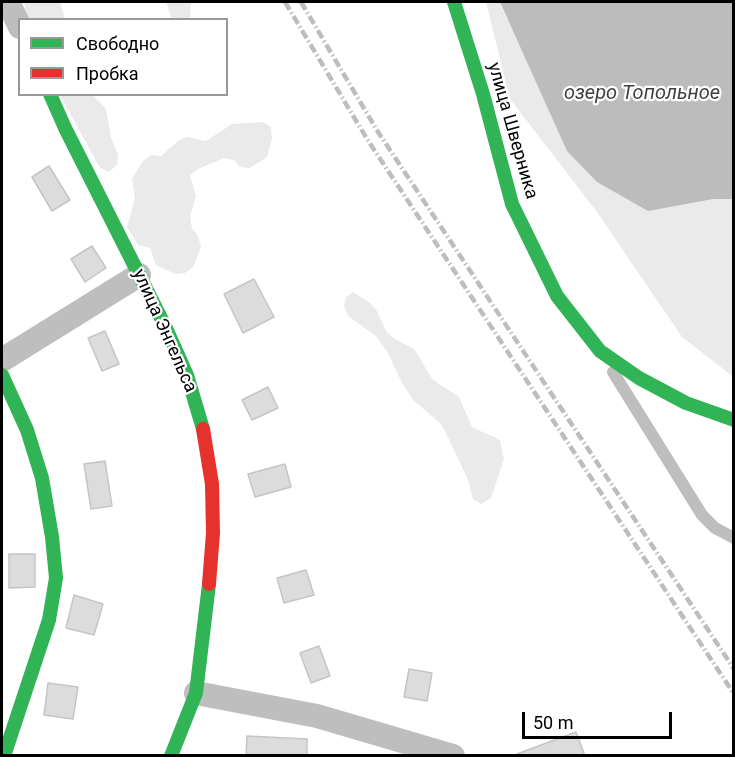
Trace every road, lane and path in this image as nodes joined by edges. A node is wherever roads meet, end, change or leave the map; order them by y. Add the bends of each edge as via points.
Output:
1 (8, 2) edge
2 (454, 2) edge
3 (18, 23) edge
4 (51, 96) edge
5 (139, 275) junction
6 (600, 351) junction
7 (2, 360) edge
8 (2, 375) edge
9 (734, 420) edge
10 (734, 538) edge
11 (196, 693) junction
12 (4, 756) edge
13 (171, 756) edge
14 (453, 756) edge

1 - 3 street
2 - 6 street, улица Шверника via 513,204 557,296
4 - 5 street, улица Энгельса
5 - 7 street
5 - 11 street, улица Энгельса via 187,375 212,484 213,533
6 - 9 street, улица Шверника via 686,403
6 - 10 lane via 702,515
8 - 12 street via 27,430 42,478 56,578 50,620
11 - 13 street, улица Энгельса
11 - 14 street via 317,716

